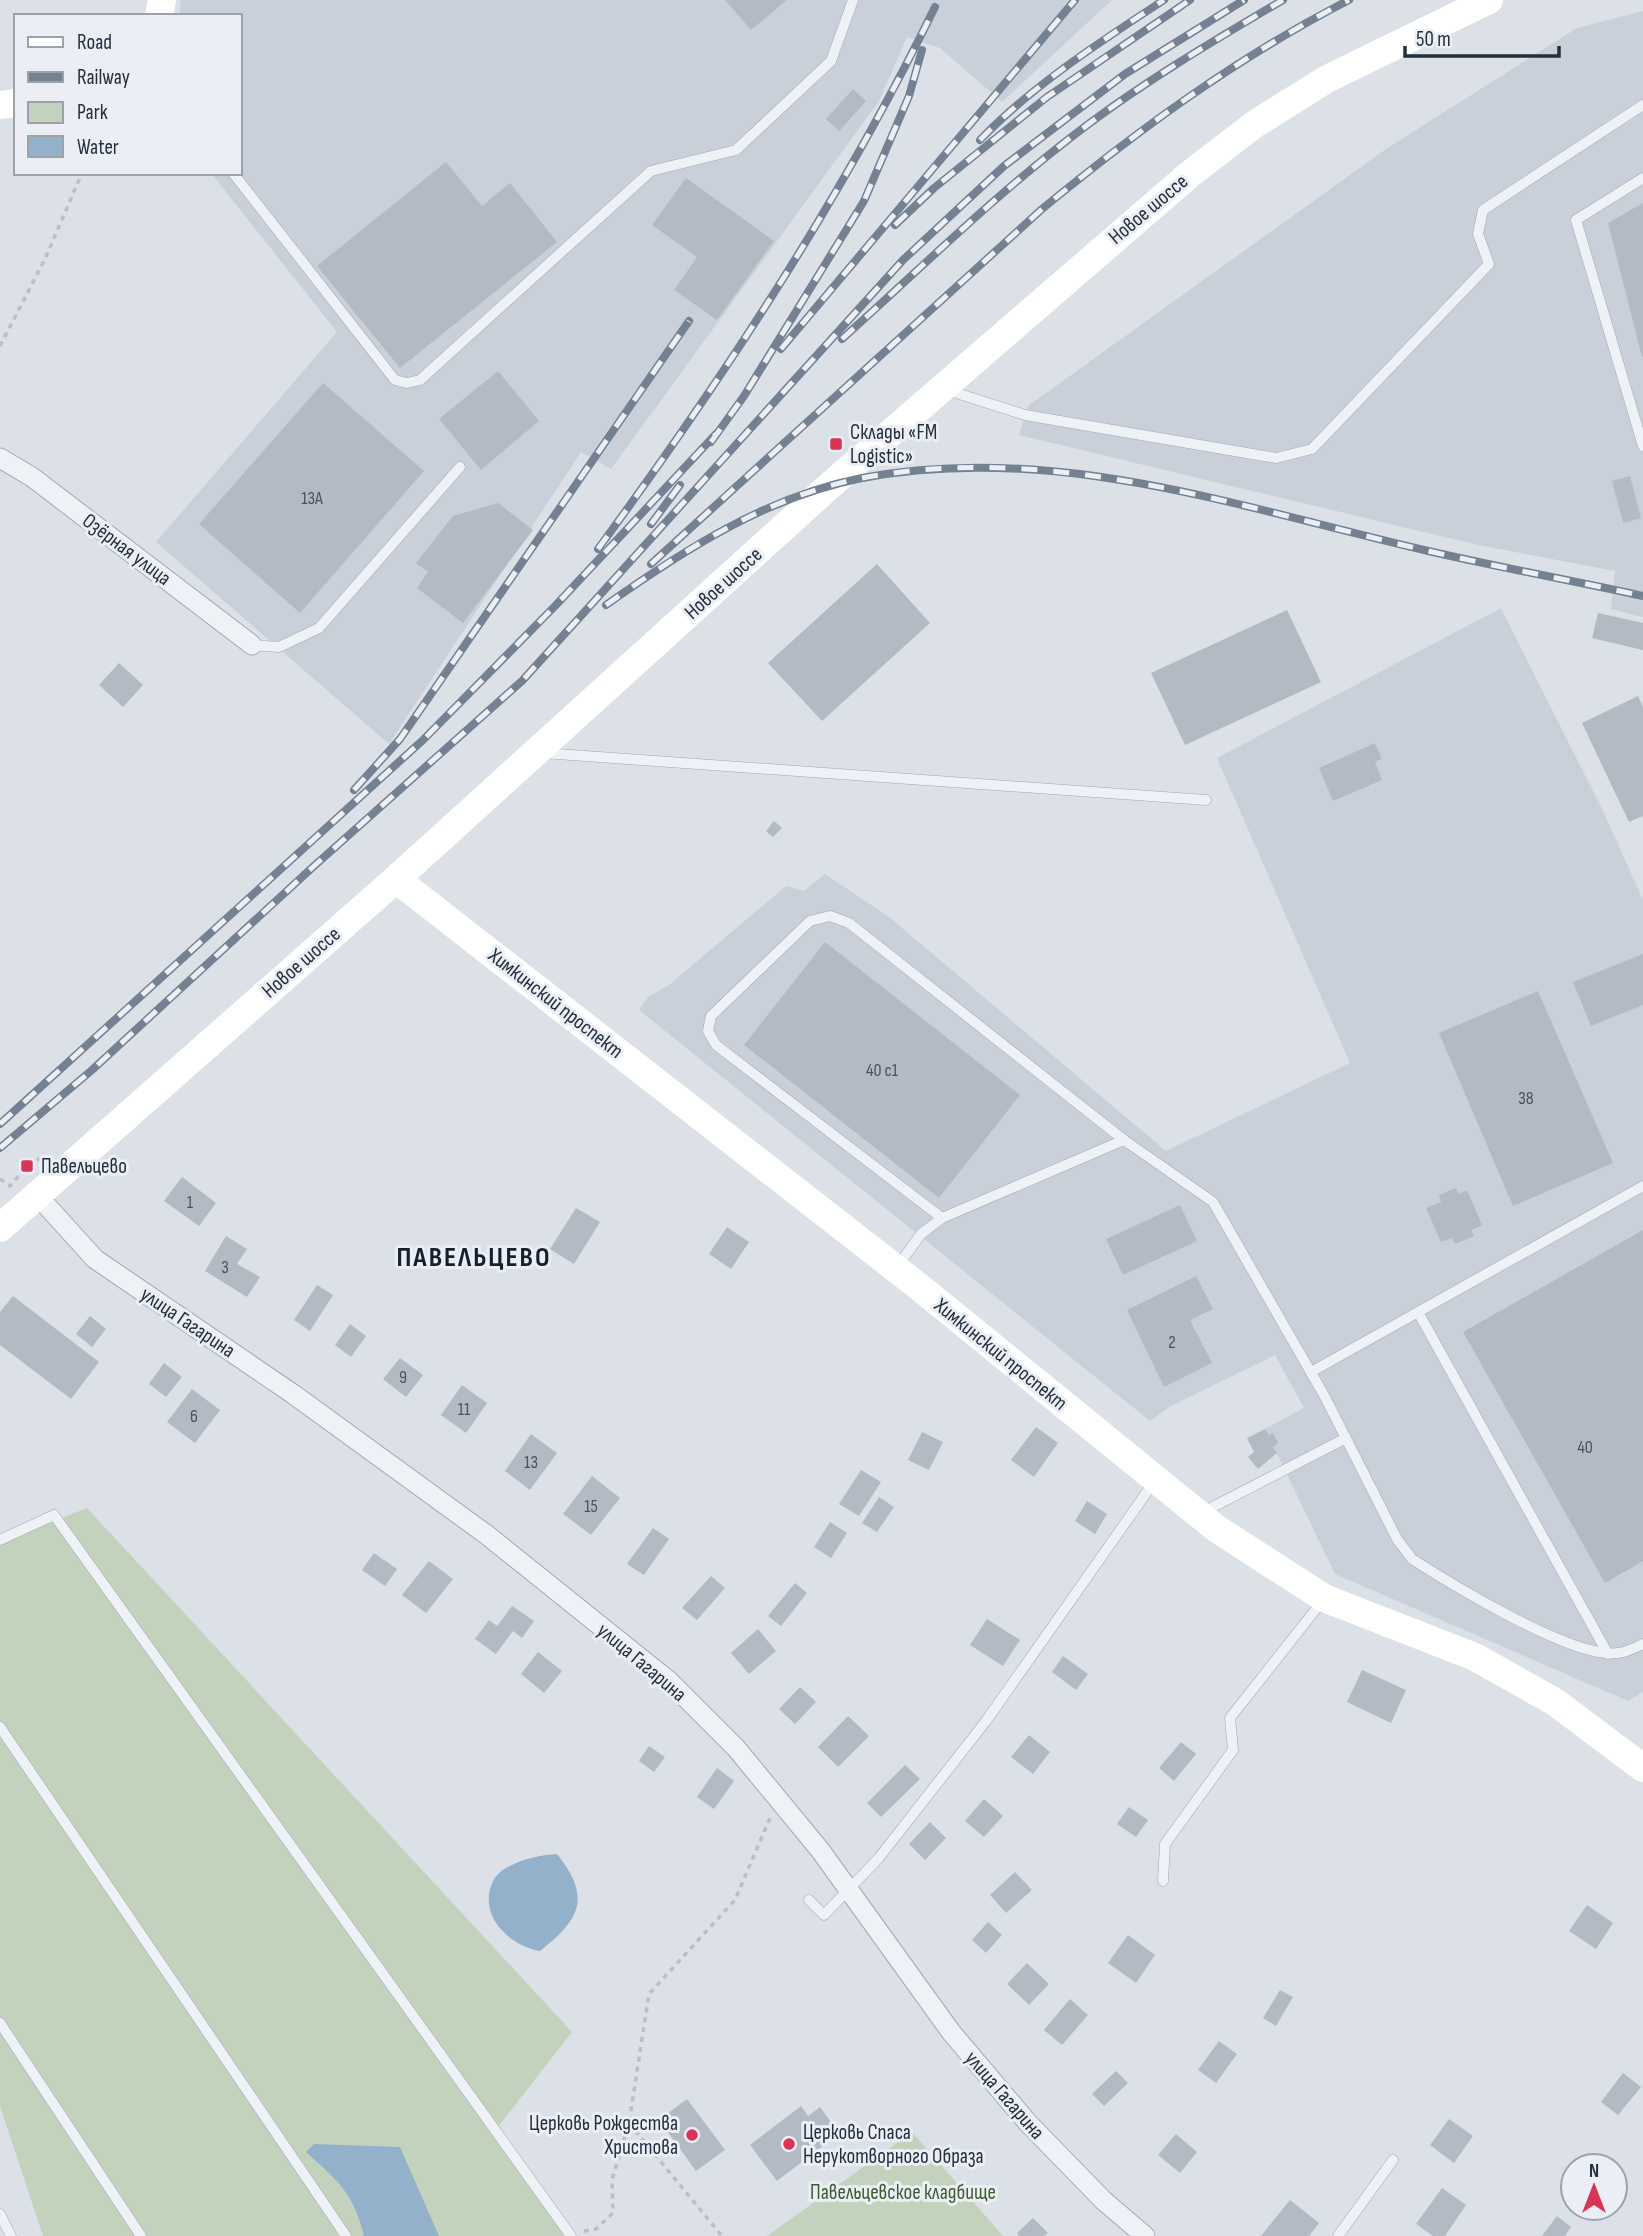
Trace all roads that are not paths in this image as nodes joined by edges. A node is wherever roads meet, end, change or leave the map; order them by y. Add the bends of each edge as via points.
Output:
1 (853, 0) edge
2 (1489, 0) edge
3 (1643, 105) edge
4 (235, 175) edge
5 (1643, 178) edge
6 (942, 387) junction
7 (1643, 446) edge
8 (0, 458) edge
9 (460, 467) dead end
10 (252, 645) joint
11 (536, 753) junction
12 (1206, 800) dead end
13 (396, 878) junction
14 (1124, 1140) junction
15 (1643, 1186) edge
16 (37, 1195) junction
17 (942, 1218) junction
18 (0, 1228) edge
19 (896, 1269) junction
20 (1418, 1312) junction
21 (1311, 1372) junction
22 (1346, 1438) junction
23 (1156, 1479) junction
24 (1199, 1514) junction
25 (0, 1540) edge
26 (1324, 1598) junction
27 (1643, 1644) edge
28 (1608, 1654) junction
29 (0, 1727) edge
30 (1643, 1768) edge
31 (1163, 1881) dead end
32 (848, 1890) junction
33 (809, 1900) dead end
34 (0, 2023) edge
35 (1393, 2160) dead end
36 (0, 2214) edge
37 (570, 2235) edge
38 (11, 2236) edge
39 (141, 2236) edge
40 (346, 2236) edge
41 (1145, 2236) edge
42 (1338, 2236) edge

1 - 4 lane via 831,61 736,150 651,171 420,380 395,380
2 - 6 main road, Новое шоссе via 1327,79 1255,124 1112,239
3 - 6 lane via 1483,210 1478,234 1489,264 1312,449 1276,458 1025,415
5 - 7 lane via 1576,220
6 - 11 main road, Новое шоссе
8 - 10 street, Озёрная улица via 32,477
9 - 10 lane via 319,628 279,647
11 - 12 lane
11 - 13 main road, Новое шоссе
13 - 16 main road, Новое шоссе
13 - 19 main road, Химкинский проспект
14 - 17 lane
14 - 17 lane via 849,923 830,916 810,921 711,1016 708,1031 716,1045
14 - 21 lane via 1213,1202
15 - 20 lane
16 - 18 main road, Новое шоссе
16 - 32 street, улица Гагарина via 95,1259 293,1394 487,1535 669,1681 736,1748
17 - 19 lane via 921,1234
19 - 23 main road, Химкинский проспект
20 - 21 lane
20 - 28 lane
21 - 22 lane
22 - 24 lane
22 - 28 lane via 1397,1539 1412,1559 1560,1640
23 - 24 main road, Химкинский проспект
23 - 32 lane via 986,1720 878,1859
24 - 26 main road, Химкинский проспект
25 - 37 lane via 54,1515
26 - 30 main road, Химкинский проспект via 1475,1657 1555,1702
26 - 31 lane via 1230,1718 1233,1750 1165,1844
27 - 28 lane via 1625,1653
29 - 40 lane
32 - 33 lane via 824,1916
32 - 41 street, улица Гагарина via 951,2032 1019,2113 1104,2201
34 - 39 lane
35 - 42 lane
36 - 38 lane

